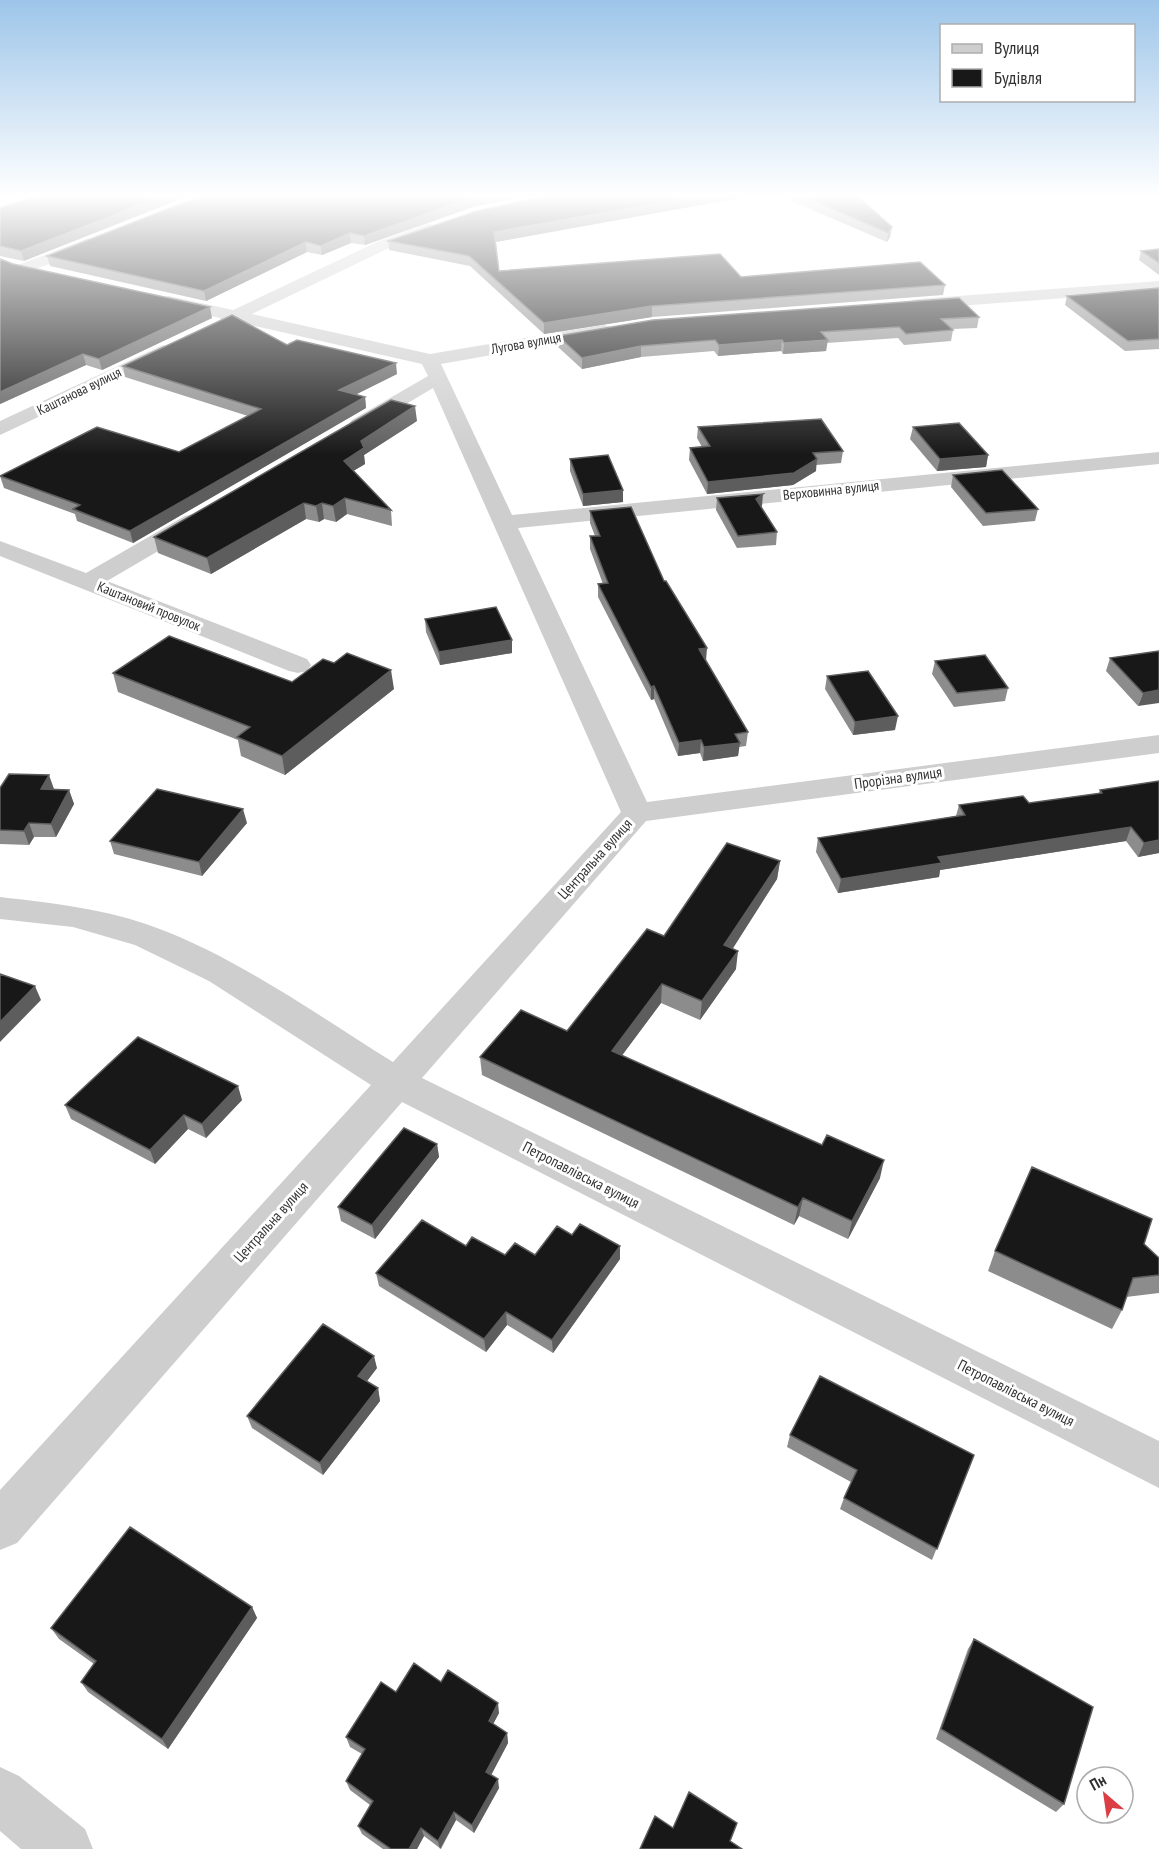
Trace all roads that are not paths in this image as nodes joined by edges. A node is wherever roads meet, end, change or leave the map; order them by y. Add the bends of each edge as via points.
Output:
1 (305, 282) edge
2 (1159, 286) edge
3 (154, 297) edge
4 (900, 305) edge
5 (225, 321) junction
6 (622, 328) edge
7 (182, 341) edge
8 (434, 369) junction
9 (0, 429) edge
10 (345, 432) edge
11 (1159, 458) edge
12 (212, 510) edge
13 (503, 523) junction
14 (0, 548) edge
15 (88, 582) junction
16 (298, 665) dead end
17 (1159, 744) edge
18 (637, 813) junction
19 (0, 908) edge
20 (396, 1082) junction
21 (1159, 1465) edge
22 (0, 1526) edge
23 (0, 1795) edge
24 (66, 1849) edge

1 - 5 street
2 - 4 street
3 - 5 street
5 - 8 street
6 - 8 street, Лугова вулиця
7 - 9 street, Каштанова вулиця
8 - 10 street, Лугова вулиця
8 - 13 street, Центральна вулиця
11 - 13 street, Верховинна вулиця
12 - 15 street
13 - 18 street, Центральна вулиця
14 - 15 street, Каштановий провулок
15 - 16 street, Каштановий провулок
17 - 18 street, Прорізна вулиця
18 - 20 street, Центральна вулиця
19 - 20 street, Петропавлівська вулиця via 74,916 146,936 221,972
20 - 21 street, Петропавлівська вулиця
20 - 22 street, Центральна вулиця
23 - 24 street

